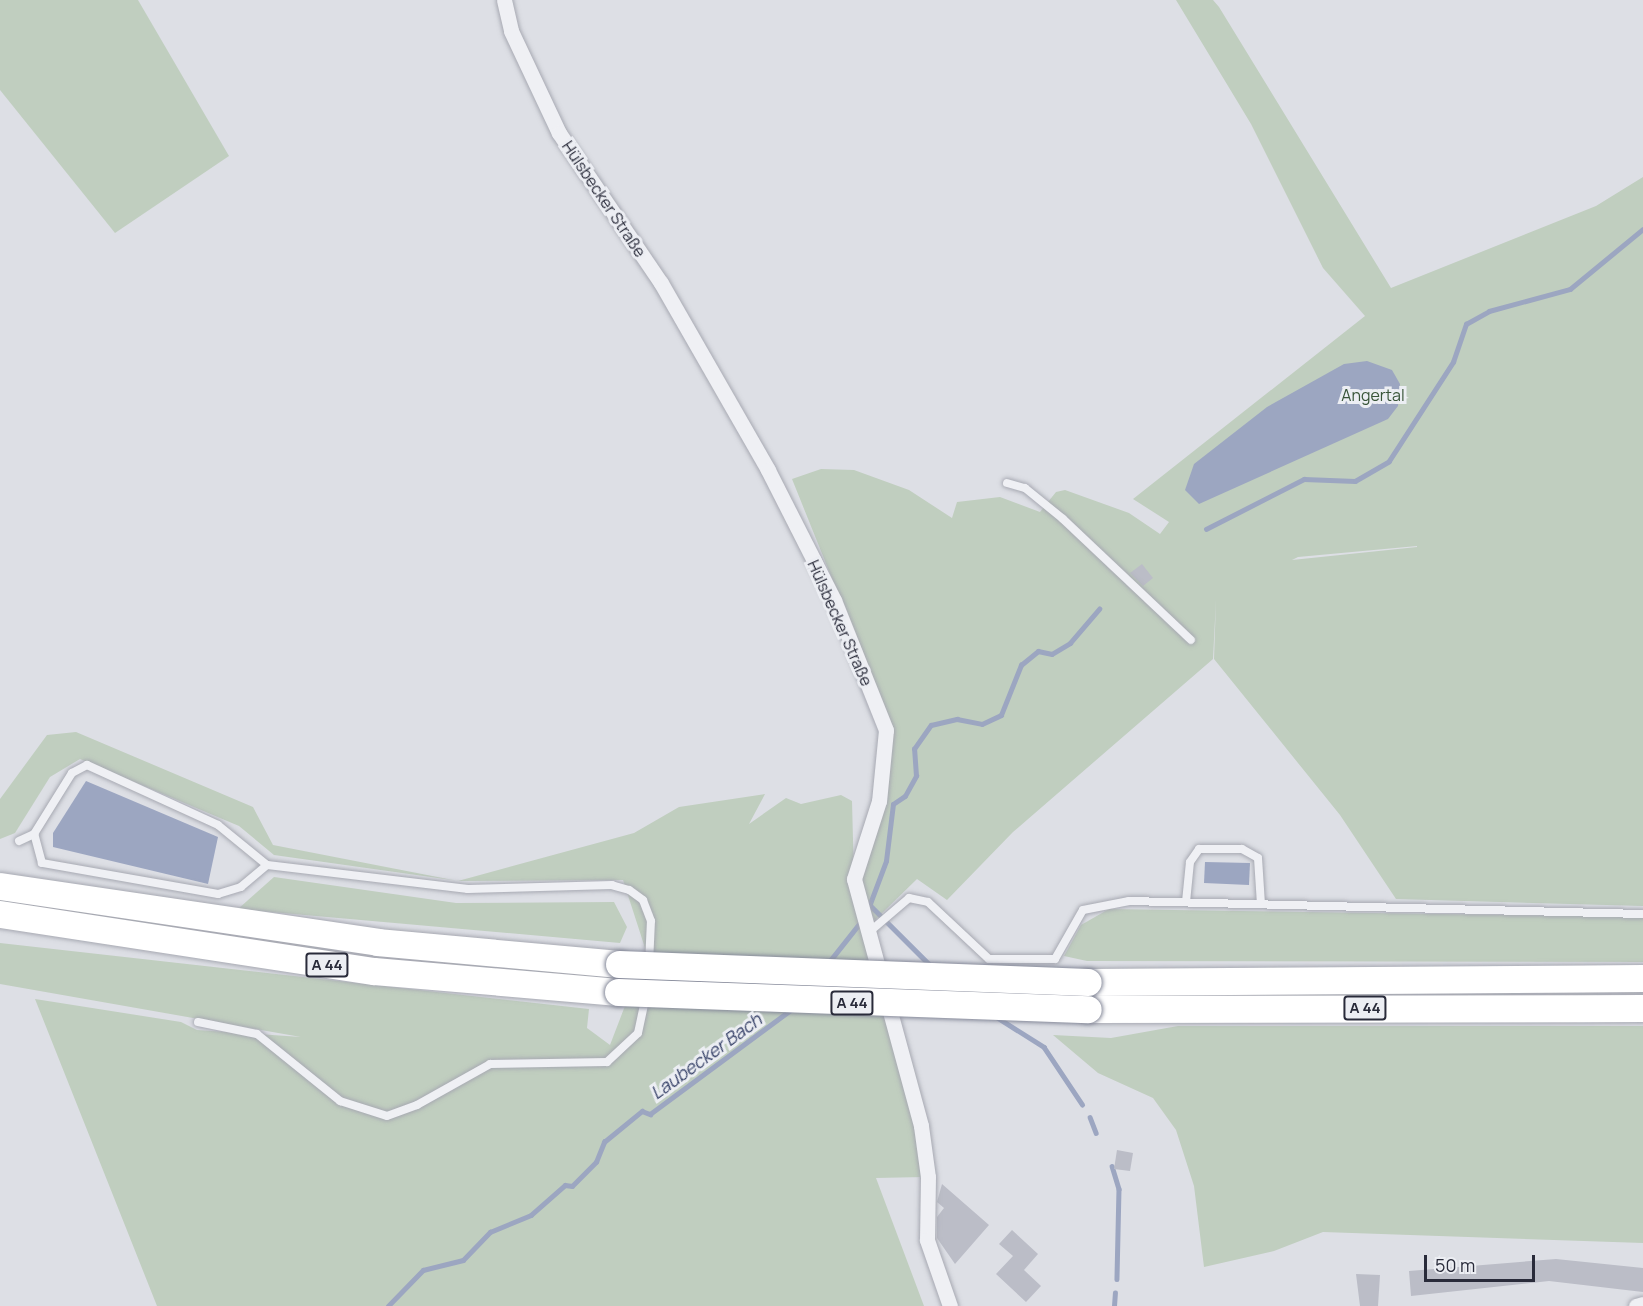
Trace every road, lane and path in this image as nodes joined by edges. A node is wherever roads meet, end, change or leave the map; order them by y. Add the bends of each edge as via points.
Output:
1 (504, 0) edge
2 (1008, 483) dead end
3 (1191, 640) dead end
4 (34, 834) junction
5 (19, 841) dead end
6 (267, 865) junction
7 (0, 886) edge
8 (1186, 902) junction
9 (1261, 904) junction
10 (0, 914) edge
11 (1643, 914) edge
12 (873, 931) junction
13 (1643, 978) edge
14 (1643, 1008) edge
15 (198, 1022) dead end
16 (1643, 1304) edge
17 (950, 1306) edge
18 (1636, 1306) edge

1 - 12 street, Hülsbecker Straße via 511,31 559,133 661,283 768,470 834,600 886,730 879,801 854,879
2 - 3 lane via 1025,488 1062,519
4 - 5 lane
4 - 6 lane via 37,856 50,867 218,894 241,887
4 - 6 lane via 72,773 87,765 218,825
6 - 15 lane via 468,889 612,885 629,890 643,900 651,921 648,986 638,1033 607,1062 490,1064 387,1116 340,1101 257,1034
7 - 13 highway, A 44, bridge via 377,942 619,964 1088,982
8 - 9 lane
8 - 9 lane via 1190,862 1199,849 1242,849 1258,858
8 - 12 lane via 1091,906 1069,927 1054,958 989,959 928,902 909,898
9 - 11 lane
10 - 14 highway, A 44, bridge via 374,971 618,992 1088,1009
12 - 17 street, Hülsbecker Straße via 921,1126 928,1177 927,1240
16 - 18 street

